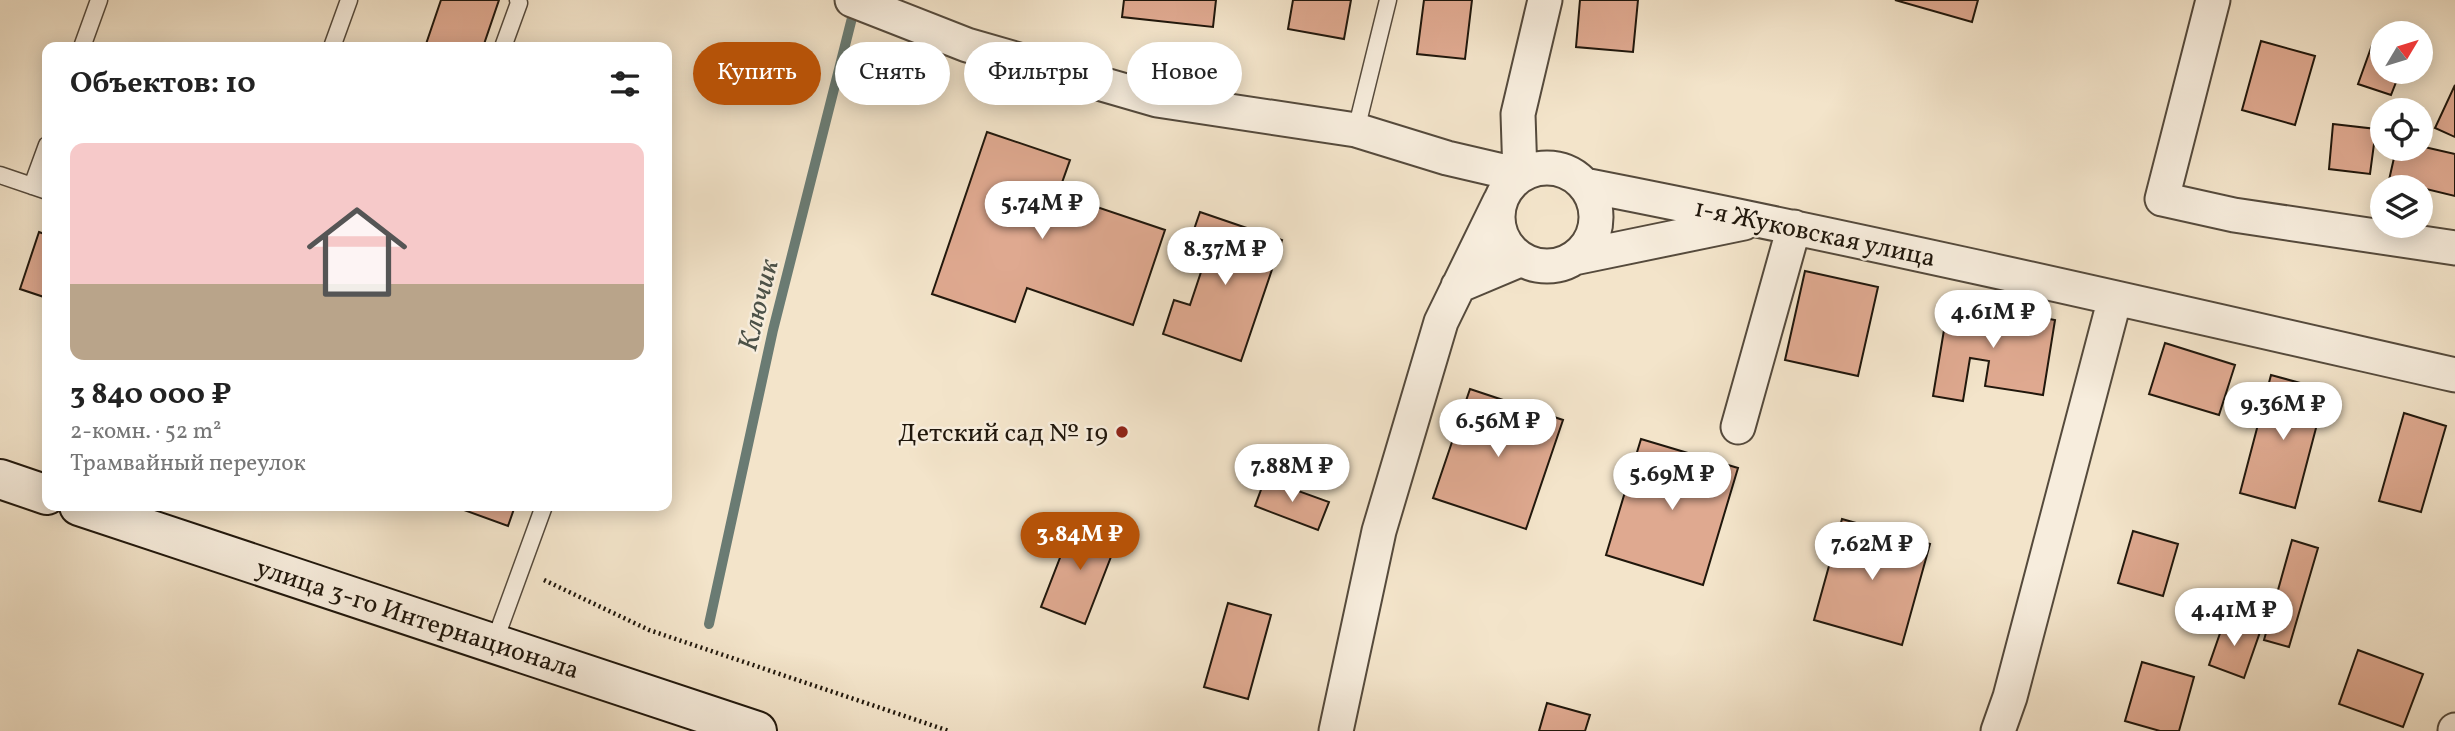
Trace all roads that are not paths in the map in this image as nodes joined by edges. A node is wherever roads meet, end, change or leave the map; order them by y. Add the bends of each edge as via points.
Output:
1 (99, 0) edge
2 (349, 0) edge
3 (518, 0) edge
4 (852, 0) edge
5 (1388, 0) edge
6 (1545, 0) edge
7 (2213, 0) edge
8 (84, 42) edge
9 (334, 42) edge
10 (505, 42) edge
11 (1356, 130) junction
12 (0, 175) edge
13 (1520, 175) junction
14 (1584, 185) junction
15 (40, 188) edge
16 (1500, 201) junction
17 (1760, 219) junction
18 (1794, 227) junction
19 (2455, 248) edge
20 (1574, 258) junction
21 (1522, 259) junction
22 (1458, 286) junction
23 (2115, 298) junction
24 (2455, 375) edge
25 (1738, 427) dead end
26 (0, 480) edge
27 (42, 493) edge
28 (94, 511) edge
29 (542, 511) edge
30 (494, 643) junction
31 (757, 731) edge
32 (1336, 731) edge
33 (1998, 731) edge

1 - 8 lane
2 - 9 lane
3 - 10 lane
4 - 11 street via 967,45 1157,100
5 - 11 lane
6 - 13 street via 1518,114
7 - 19 street via 2162,199 2234,215
11 - 13 street
12 - 15 lane
13 - 14 street via 1536,168 1555,168
13 - 16 street
14 - 17 street, 1-я Жуковская улица
14 - 20 street via 1596,217 1586,246
16 - 21 street via 1500,234
16 - 22 street
17 - 18 street, 1-я Жуковская улица
17 - 20 street
18 - 23 street, 1-я Жуковская улица
18 - 25 street
20 - 21 street via 1559,265
21 - 22 street
22 - 32 street via 1441,322 1380,531
23 - 24 street, 1-я Жуковская улица
23 - 33 street
26 - 27 main road
28 - 30 main road, улица 3-го Интернационала
29 - 30 lane
30 - 31 main road, улица 3-го Интернационала

